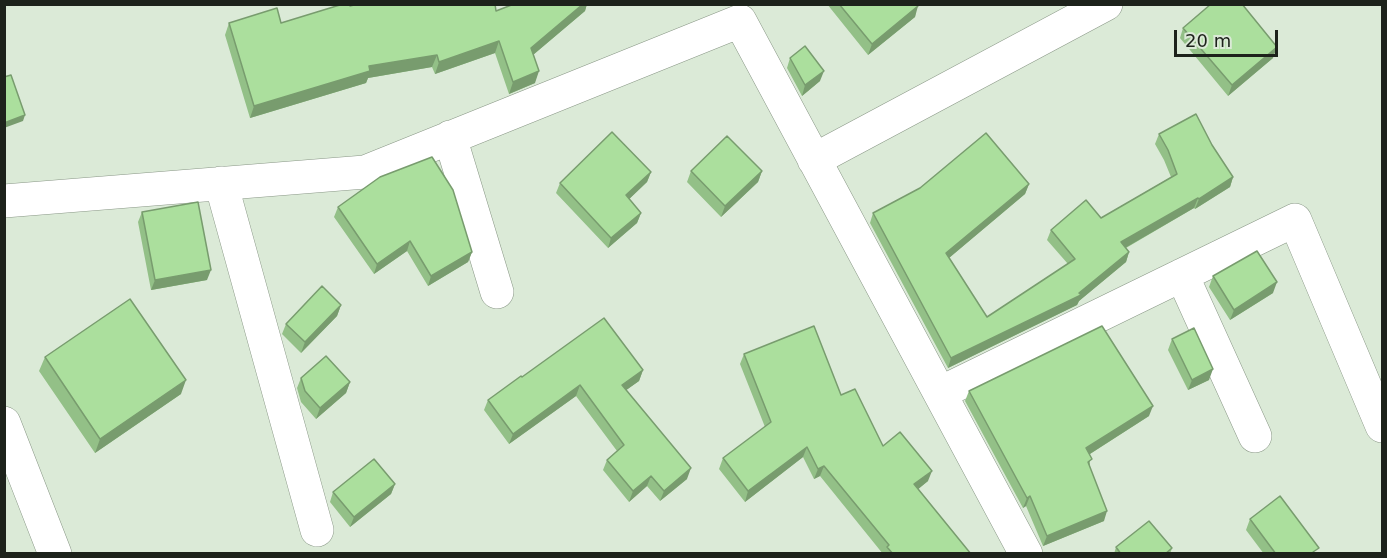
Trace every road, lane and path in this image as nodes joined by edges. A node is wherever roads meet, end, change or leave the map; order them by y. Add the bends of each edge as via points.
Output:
1 (1106, 4) edge
2 (747, 13) edge
3 (450, 137) junction
4 (814, 160) junction
5 (221, 183) junction
6 (4, 201) edge
7 (1182, 275) junction
8 (497, 292) dead end
9 (940, 393) junction
10 (4, 423) edge
11 (1383, 426) edge
12 (1255, 436) dead end
13 (317, 530) dead end
14 (55, 554) edge
15 (1026, 554) edge

1 - 4 street
2 - 3 street
2 - 4 street
3 - 5 street via 365,172
3 - 8 street
4 - 9 street
5 - 6 street
5 - 13 street
7 - 9 street
7 - 11 street via 1295,220
7 - 12 street
9 - 15 street
10 - 14 street

